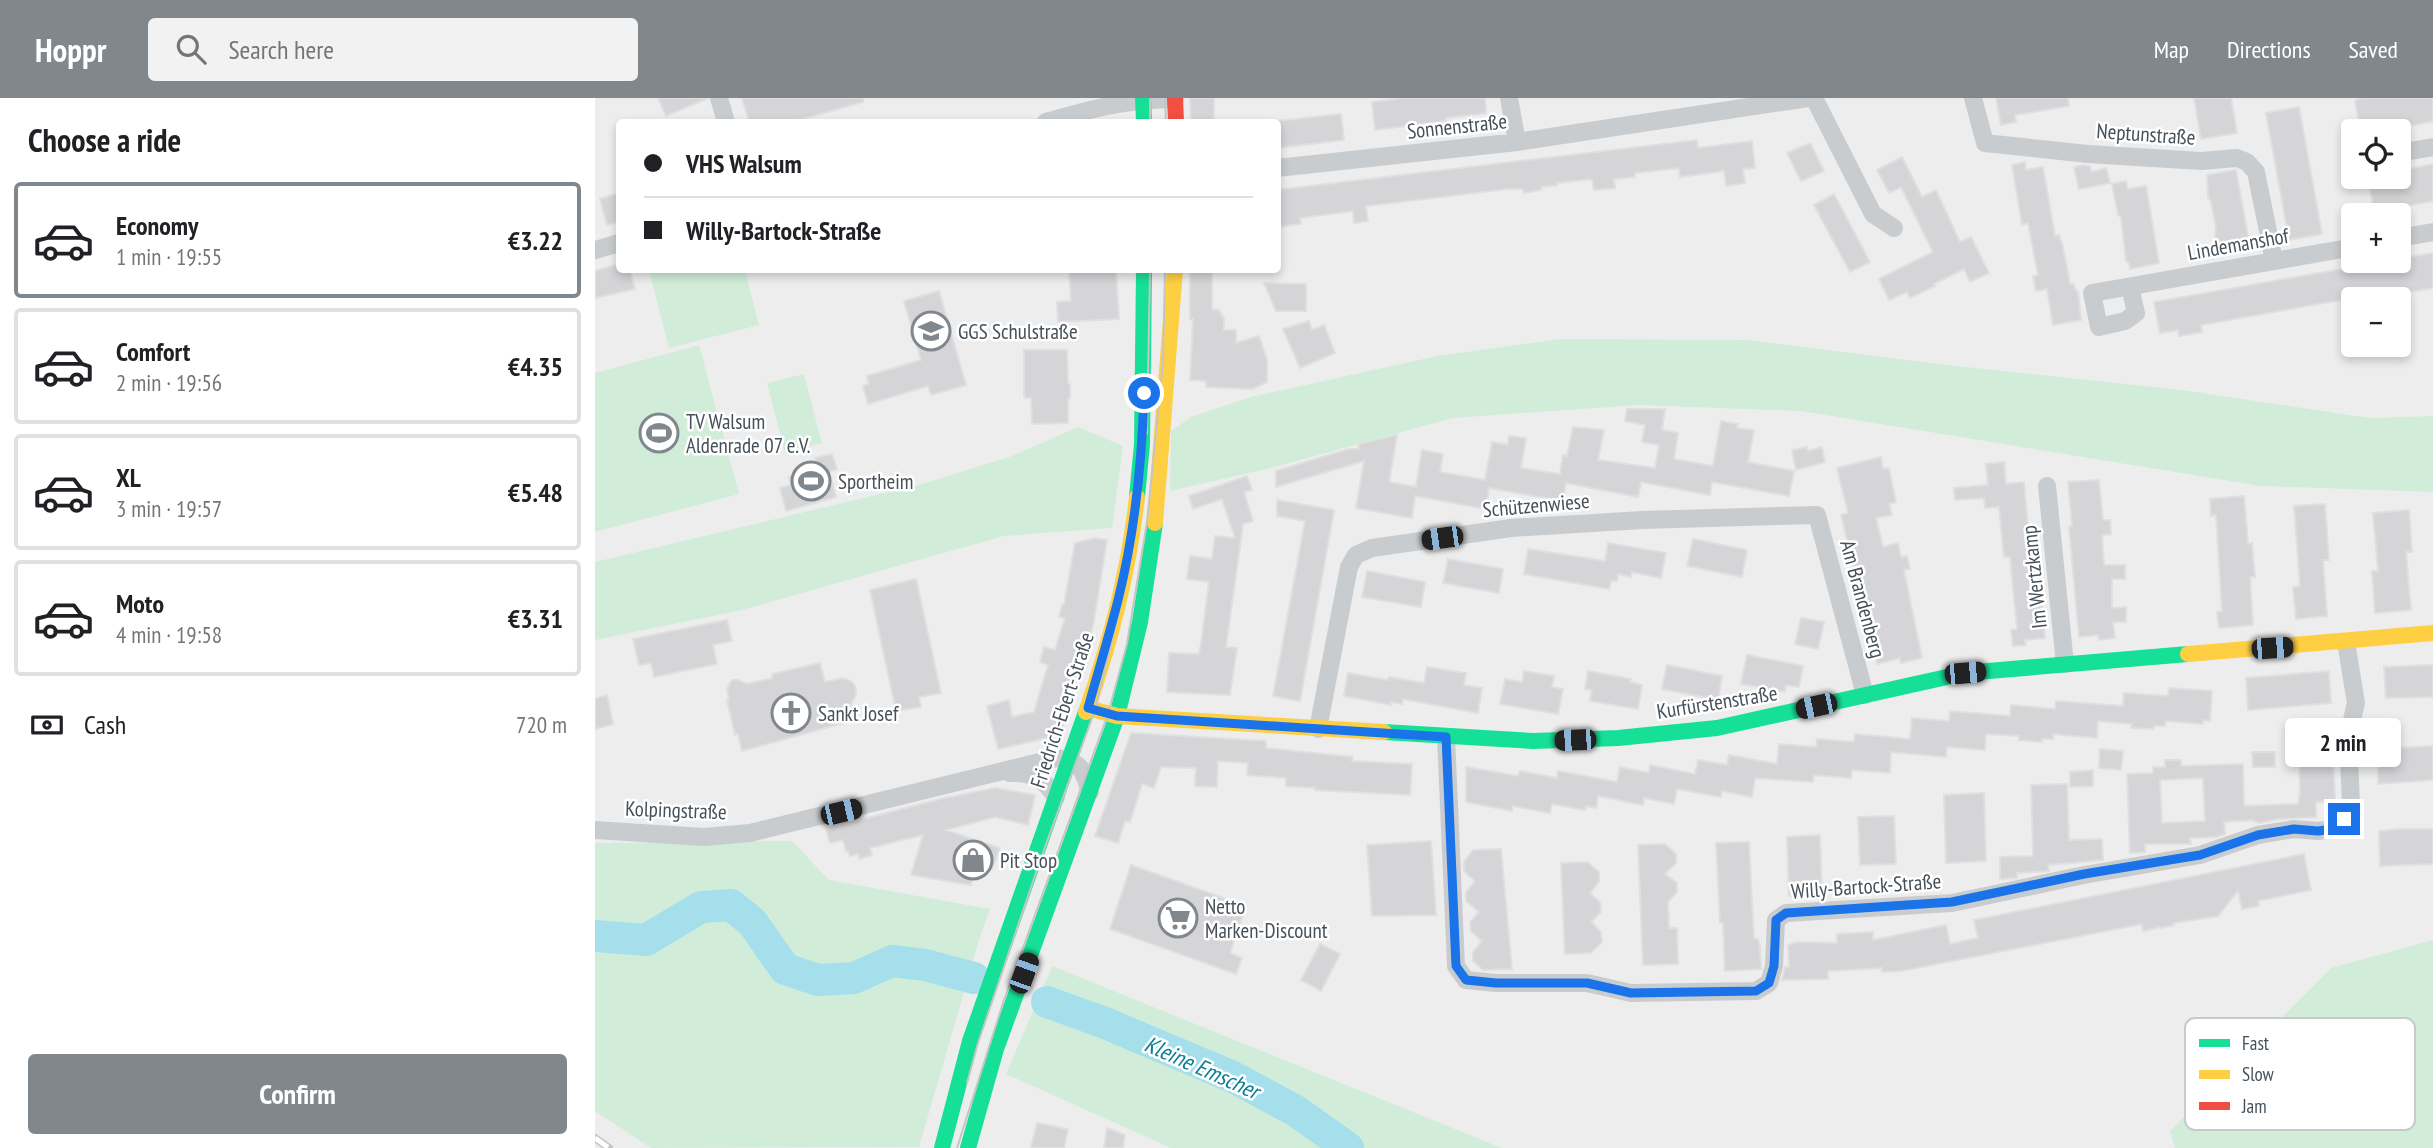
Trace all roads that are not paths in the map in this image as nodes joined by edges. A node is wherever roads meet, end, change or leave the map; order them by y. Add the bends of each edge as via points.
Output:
1 (719, 98) edge
2 (1143, 98) edge
3 (1175, 98) edge
4 (1509, 98) edge
5 (1808, 98) edge
6 (1814, 98) edge
7 (1973, 98) edge
8 (725, 119) edge
9 (1057, 119) edge
10 (1144, 119) edge
11 (1176, 119) edge
12 (1517, 142) junction
13 (2433, 147) edge
14 (2411, 151) edge
15 (1281, 168) edge
16 (1894, 228) dead end
17 (2433, 232) edge
18 (2411, 236) edge
19 (616, 244) edge
20 (2341, 249) edge
21 (595, 250) edge
22 (2274, 261) junction
23 (1144, 273) edge
24 (1175, 273) edge
25 (2130, 287) dead end
26 (2047, 486) dead end
27 (1817, 515) joint
28 (2433, 633) edge
29 (2346, 642) junction
30 (2065, 664) junction
31 (1865, 695) junction
32 (1088, 708) junction
33 (1117, 716) junction
34 (1318, 729) junction
35 (1446, 737) junction
36 (1069, 760) junction
37 (1000, 773) junction
38 (1090, 792) junction
39 (1056, 797) junction
40 (595, 830) edge
41 (941, 1148) edge
42 (968, 1148) edge

1 - 8 street
2 - 3 street
2 - 9 street
2 - 10 main road
3 - 11 main road
4 - 12 street
5 - 12 street, Sonnenstraße
6 - 16 street via 1873,214
7 - 22 street, Neptunstraße via 1985,143 2088,154 2247,162 2256,172
12 - 15 street, Sonnenstraße
13 - 14 street
17 - 18 street
19 - 21 street
20 - 22 street, Lindemanshof
22 - 25 street, Lindemanshof
23 - 32 main road, Friedrich-Ebert-Straße via 1142,444 1133,522 1119,598
24 - 33 main road via 1155,524 1140,622
26 - 30 street, Im Wertzkamp
27 - 31 street, Am Brandenberg
27 - 34 street, Schützenwiese via 1511,528 1372,548 1356,555 1349,567
28 - 29 main road, Kurfürstenstraße
29 - 30 main road, Kurfürstenstraße
29 - 35 street, Willy-Bartock-Straße via 2356,703 2348,737 2351,804 2344,819 2332,829 2258,835 2200,855 1952,902 1786,913 1776,920 1769,983 1756,991 1631,993 1587,983 1466,980 1456,966
30 - 31 main road, Kurfürstenstraße via 1965,673
31 - 35 main road, Kurfürstenstraße via 1717,727 1630,737 1533,741
32 - 33 main road, Kurfürstenstraße
32 - 36 main road, Friedrich-Ebert-Straße
33 - 34 main road, Kurfürstenstraße
33 - 38 main road
34 - 35 main road, Kurfürstenstraße
36 - 37 street, Kolpingstraße via 1056,758
36 - 38 street via 1082,770
36 - 39 main road, Friedrich-Ebert-Straße
37 - 39 street, Kolpingstraße via 1038,777
37 - 40 street, Kolpingstraße via 750,833 704,837
38 - 42 main road via 996,1049
39 - 41 main road, Friedrich-Ebert-Straße via 974,1028

